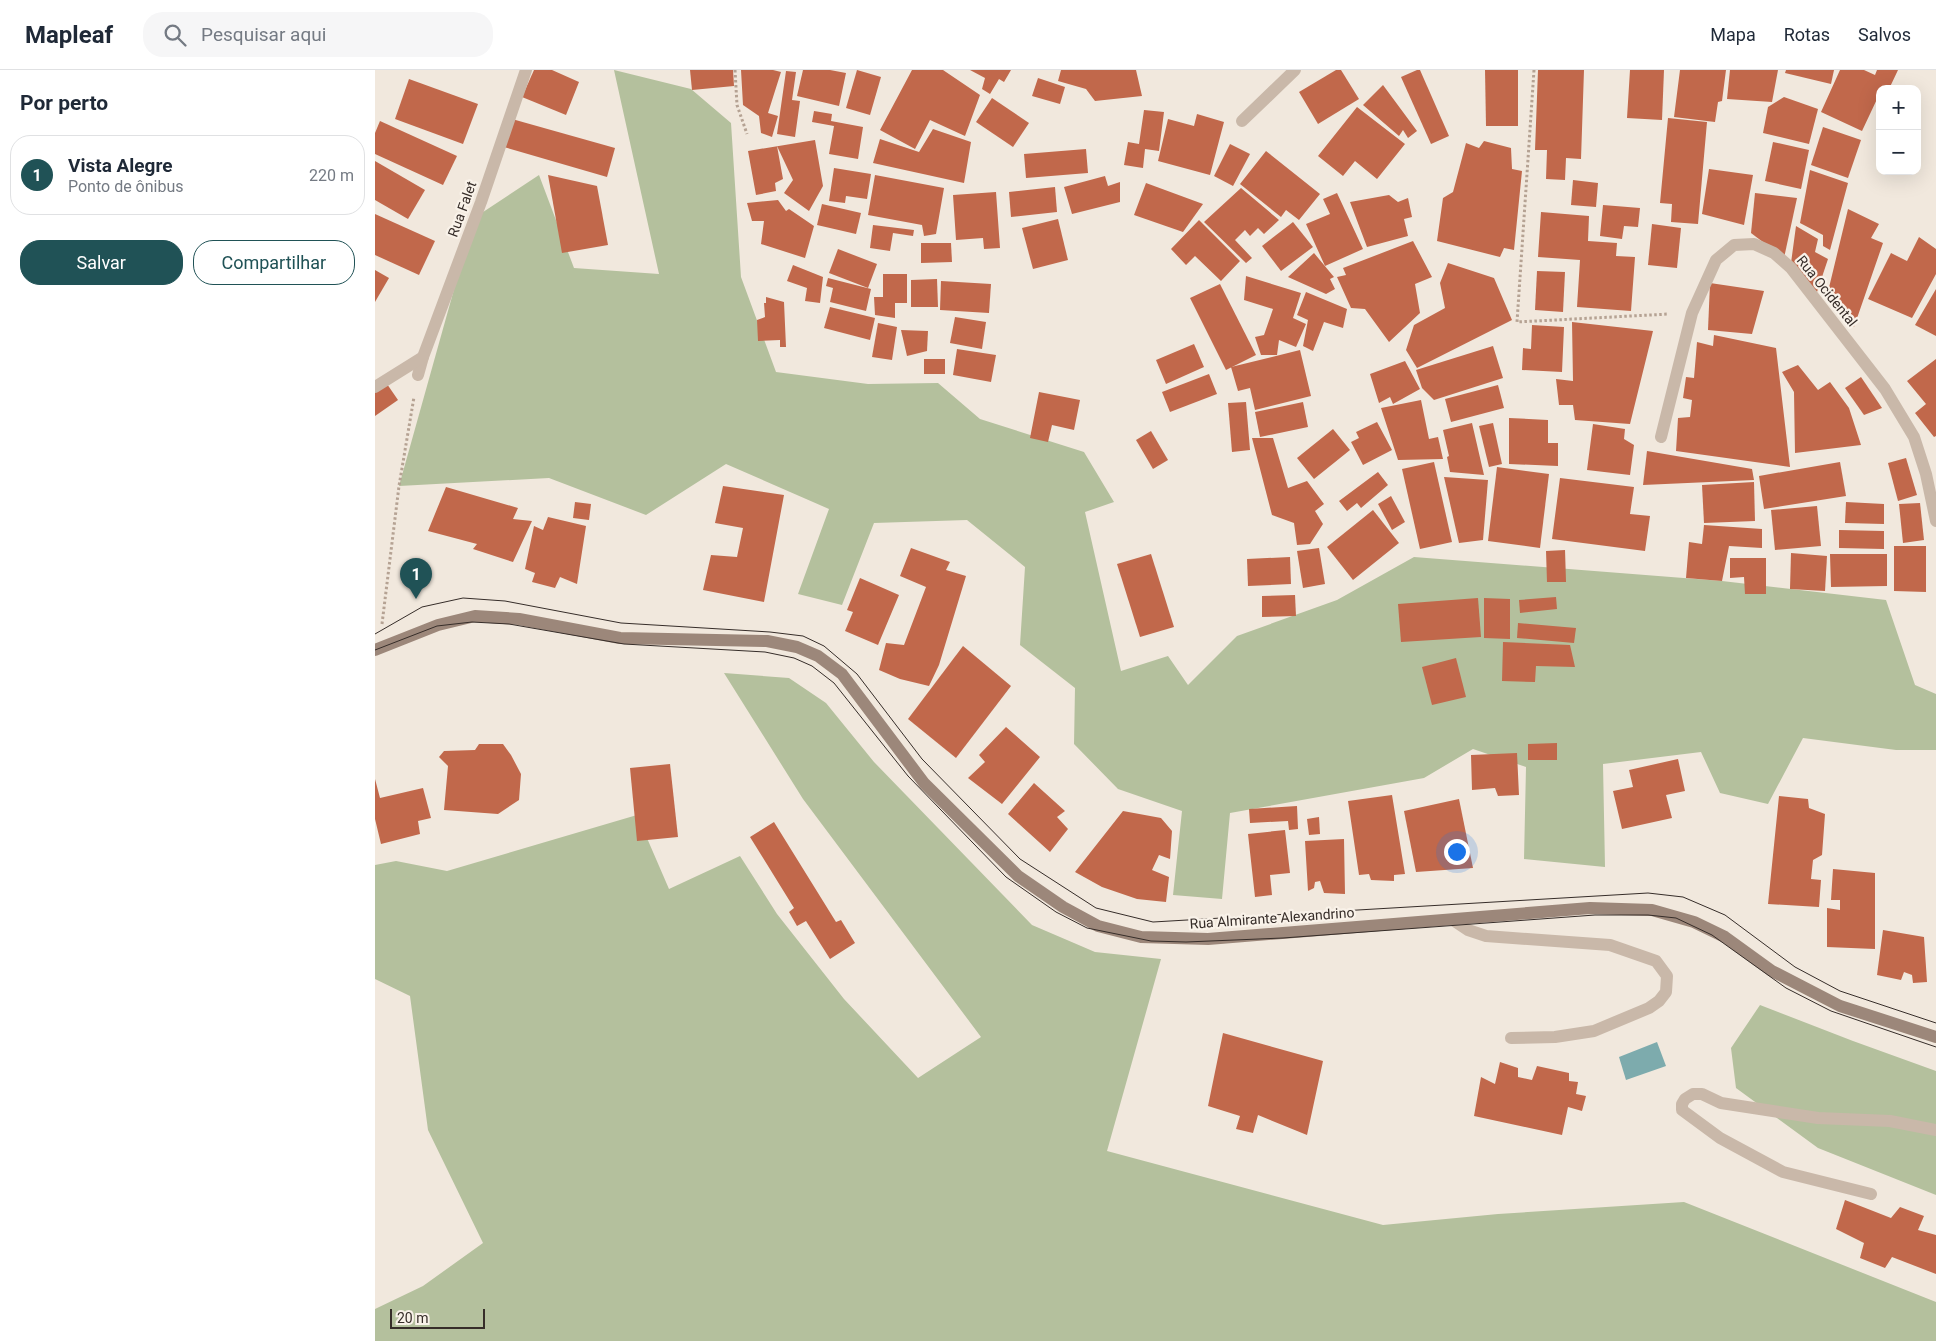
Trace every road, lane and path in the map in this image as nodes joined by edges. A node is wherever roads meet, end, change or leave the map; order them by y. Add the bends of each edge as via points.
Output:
1 (526, 70) edge
2 (735, 70) edge
3 (1295, 70) edge
4 (1534, 70) edge
5 (1243, 121) dead end
6 (747, 134) dead end
7 (1692, 313) junction
8 (423, 357) junction
9 (418, 375) joint
10 (375, 387) edge
11 (1661, 437) dead end
12 (1936, 521) edge
13 (377, 649) edge
14 (1453, 920) junction
15 (1936, 1037) edge
16 (1511, 1038) dead end
17 (1936, 1130) edge
18 (1871, 1194) dead end

1 - 8 street, Rua Falet
2 - 6 path via 737,105
3 - 5 street
4 - 7 path via 1517,322
7 - 11 street, Rua Ocidental
7 - 12 street, Rua Ocidental via 1716,260 1734,245 1753,244 1765,248 1791,268 1885,389 1914,437
8 - 9 street, Rua Falet
8 - 10 street
9 - 13 path
13 - 14 street, Rua Almirante Alexandrino via 438,625 475,616 519,620 620,638 767,641 797,647 818,656 842,674 924,783 1018,876 1063,908 1097,926 1141,937 1208,939
14 - 15 street, Rua Almirante Alexandrino via 1590,908 1652,910 1694,922 1772,971 1840,1006
14 - 16 street via 1486,936 1610,945 1656,961 1667,976 1666,992 1659,1001 1594,1031 1555,1038
17 - 18 street via 1889,1121 1818,1118 1721,1103 1702,1094 1693,1094 1682,1104 1682,1110 1719,1138 1783,1172

